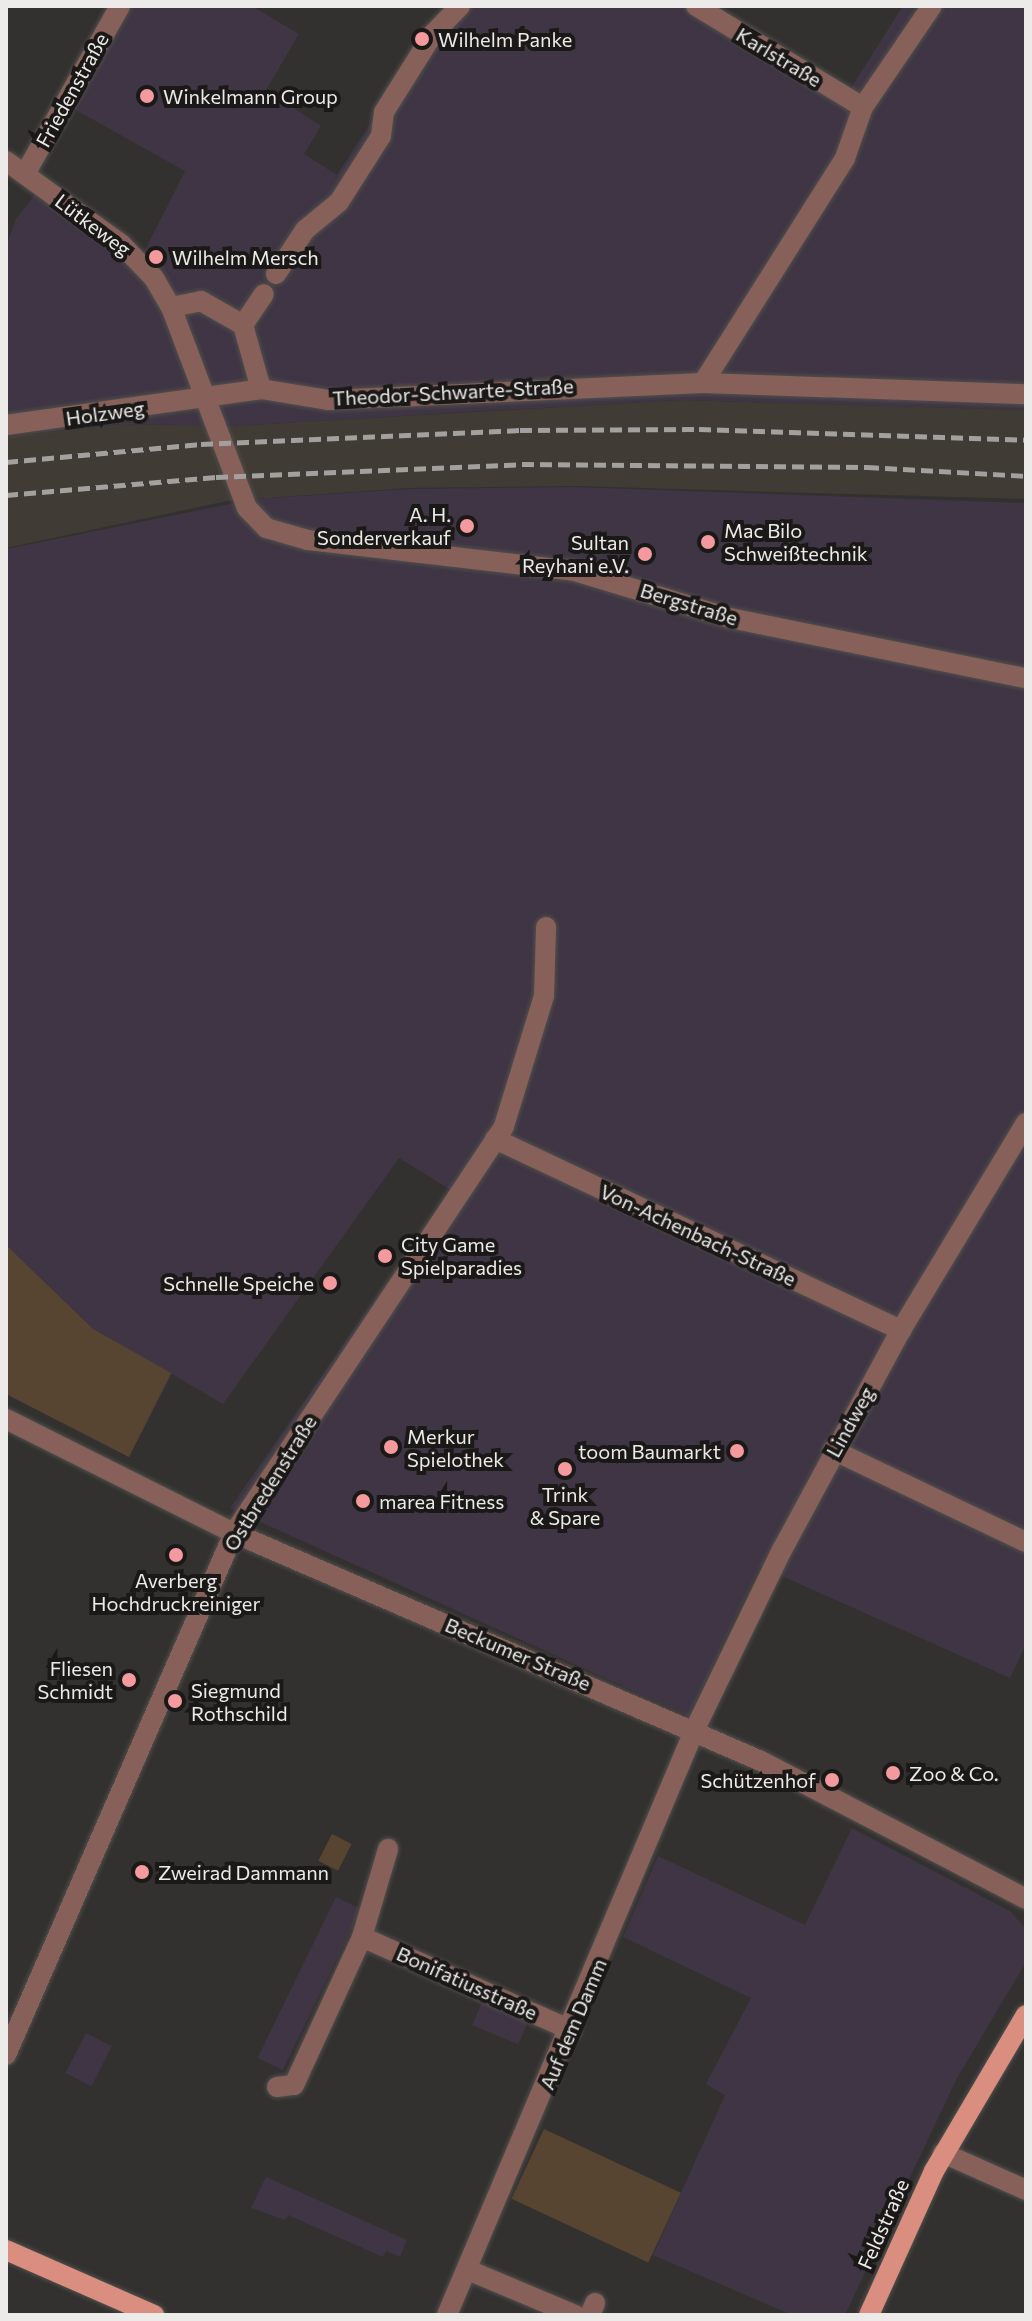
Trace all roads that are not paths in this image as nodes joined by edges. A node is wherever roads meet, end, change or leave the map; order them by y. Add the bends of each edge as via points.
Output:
1 (120, 6) edge
2 (460, 6) edge
3 (696, 6) edge
4 (932, 6) edge
5 (863, 107) junction
6 (6, 161) edge
7 (25, 174) junction
8 (276, 274) dead end
9 (264, 294) dead end
10 (171, 307) junction
11 (243, 325) junction
12 (703, 383) junction
13 (261, 389) junction
14 (1026, 394) edge
15 (205, 399) junction
16 (6, 425) edge
17 (217, 436) joint
18 (1026, 678) edge
19 (546, 927) dead end
20 (1026, 1123) edge
21 (495, 1139) junction
22 (901, 1330) junction
23 (6, 1419) edge
24 (833, 1450) junction
25 (234, 1533) junction
26 (1026, 1542) edge
27 (694, 1731) junction
28 (388, 1849) dead end
29 (1026, 1899) edge
30 (362, 1937) junction
31 (1026, 2015) edge
32 (571, 2030) junction
33 (6, 2055) edge
34 (277, 2087) dead end
35 (943, 2153) junction
36 (1026, 2190) edge
37 (6, 2250) edge
38 (468, 2270) junction
39 (154, 2315) edge
40 (447, 2315) edge
41 (575, 2315) edge
42 (869, 2315) edge

1 - 7 street, Friedenstraße
2 - 8 street via 433,34 384,112 381,136 339,202 305,230
3 - 5 street, Karlstraße
4 - 5 street
5 - 12 street via 845,158
6 - 7 street, Lütkeweg
7 - 10 street, Lütkeweg via 135,256
9 - 11 street
10 - 11 street via 201,301
10 - 15 street, Lütkeweg
11 - 13 street
12 - 13 street, Theodor-Schwarte-Straße via 329,400
12 - 14 street, Theodor-Schwarte-Straße
13 - 15 street, Theodor-Schwarte-Straße
15 - 16 street, Holzweg
15 - 17 street, Lütkeweg
17 - 18 street, Bergstraße via 247,508 266,528 296,539 575,571 730,618
19 - 21 street, Ostbredenstraße via 549,962 541,1010
20 - 22 street, Lindweg
21 - 22 street, Von-Achenbach-Straße
21 - 25 street, Ostbredenstraße
22 - 24 street, Lindweg
23 - 25 street, Beckumer Straße
24 - 26 street
24 - 27 street, Lindweg
25 - 27 street, Beckumer Straße
25 - 33 street, Ostbredenstraße
27 - 29 street, Beckumer Straße via 824,1792
27 - 32 street, Auf dem Damm
28 - 30 street
30 - 32 street, Bonifatiusstraße
30 - 34 street via 294,2085
31 - 35 main road, Feldstraße
32 - 38 street, Auf dem Damm
35 - 36 street
35 - 42 main road, Feldstraße
37 - 39 main road
38 - 40 street, Auf dem Damm
38 - 41 street

